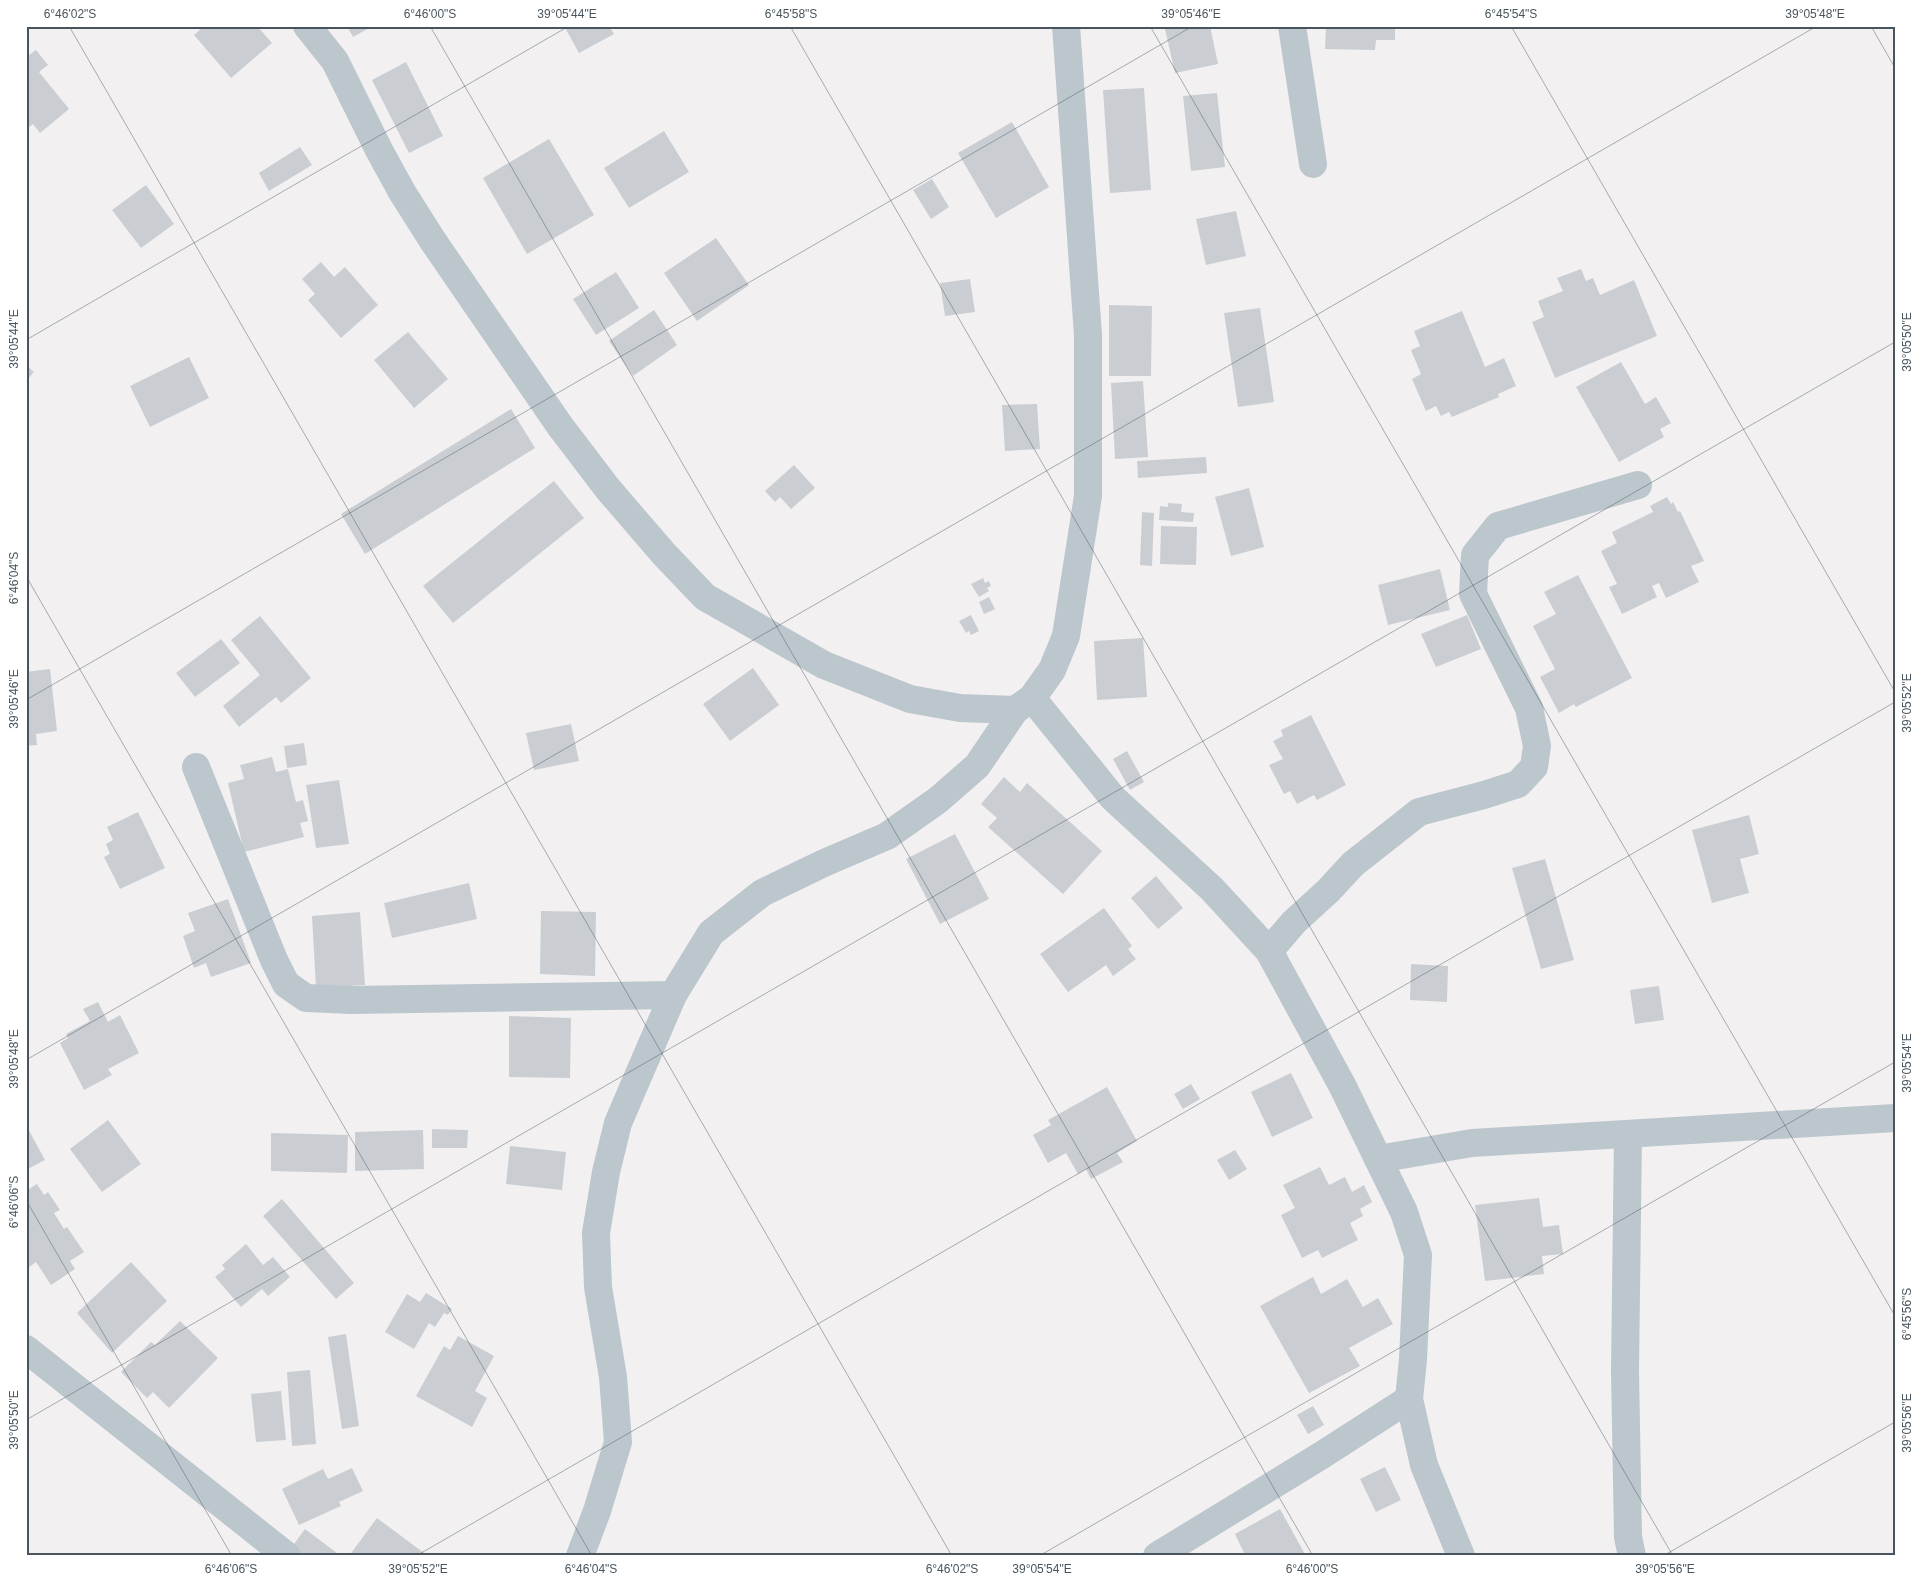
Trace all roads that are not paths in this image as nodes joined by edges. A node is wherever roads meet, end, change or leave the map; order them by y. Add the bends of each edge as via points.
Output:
1 (307, 26) edge
2 (1066, 26) edge
3 (1292, 26) edge
4 (1313, 164) dead end
5 (1638, 485) dead end
6 (1023, 704) junction
7 (196, 767) dead end
8 (1269, 951) junction
9 (673, 995) junction
10 (1895, 1118) edge
11 (1628, 1134) junction
12 (1378, 1159) junction
13 (26, 1349) edge
14 (1409, 1398) junction
15 (287, 1556) edge
16 (580, 1556) edge
17 (1157, 1556) edge
18 (1461, 1556) edge
19 (1632, 1556) edge

1 - 6 street via 336,61 402,192 560,426 608,489 705,597 824,665 910,699 960,708
2 - 6 street via 1088,335 1088,496 1066,636 1052,670
3 - 4 street
5 - 8 street via 1498,526 1475,555 1473,594 1528,708 1537,746 1534,767 1518,784 1418,812 1353,864
6 - 8 street via 1113,798 1212,889
6 - 9 street via 977,766 938,800 887,836 762,893 711,933
7 - 9 street via 274,960 286,984 306,998
8 - 12 street
9 - 16 street via 618,1123 606,1172 596,1233 598,1287 613,1377 618,1442
10 - 11 street
11 - 12 street via 1472,1143
11 - 19 street via 1625,1399 1628,1537
12 - 14 street via 1404,1212 1418,1255
13 - 15 street
14 - 17 street
14 - 18 street via 1424,1465

